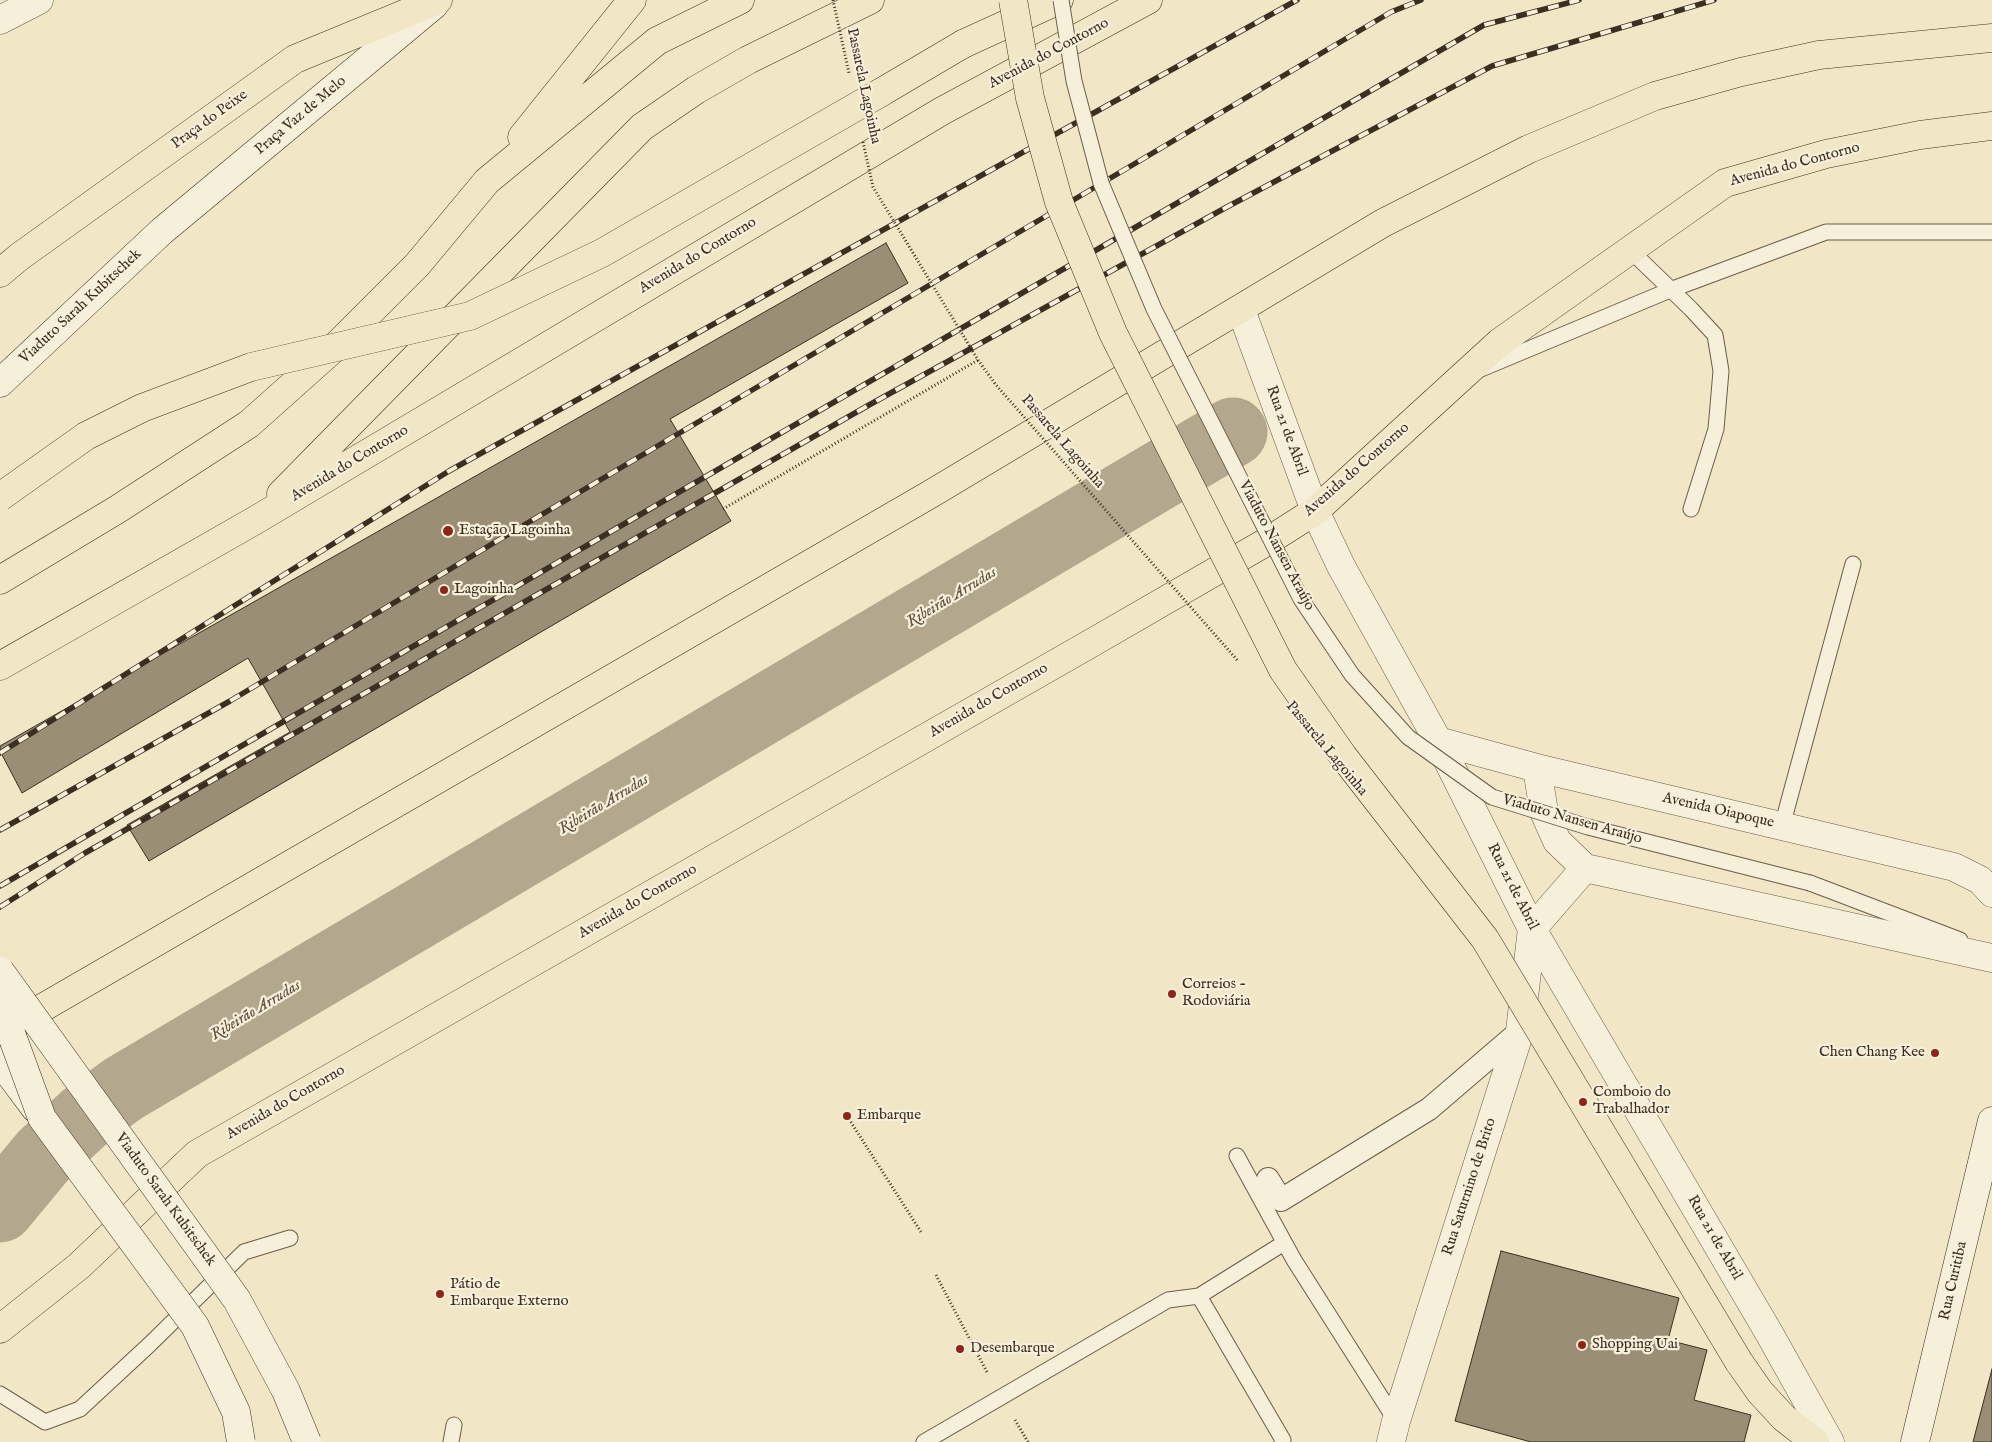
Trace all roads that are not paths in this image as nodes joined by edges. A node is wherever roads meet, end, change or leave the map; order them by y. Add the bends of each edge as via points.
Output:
1 (39, 0) edge
2 (439, 0) edge
3 (632, 0) edge
4 (740, 0) edge
5 (870, 0) edge
6 (1013, 0) edge
7 (1028, 0) edge
8 (1060, 0) edge
9 (1148, 0) edge
10 (0, 20) edge
11 (1992, 38) edge
12 (963, 44) junction
13 (1992, 126) edge
14 (486, 181) junction
15 (162, 231) joint
16 (1992, 232) edge
17 (1630, 250) junction
18 (0, 272) edge
19 (1670, 290) junction
20 (1241, 310) junction
21 (1461, 377) junction
22 (0, 383) edge
23 (0, 498) edge
24 (1691, 509) dead end
25 (1315, 511) junction
26 (254, 521) junction
27 (1853, 564) dead end
28 (0, 580) edge
29 (0, 666) edge
30 (1438, 741) junction
31 (1537, 768) junction
32 (1782, 826) junction
33 (1585, 868) junction
34 (1992, 893) edge
35 (1532, 929) junction
36 (1992, 952) edge
37 (1992, 958) edge
38 (0, 971) edge
39 (0, 1002) edge
40 (1520, 1031) junction
41 (0, 1033) edge
42 (0, 1061) edge
43 (42, 1118) junction
44 (1992, 1121) edge
45 (1237, 1156) dead end
46 (1268, 1179) dead end
47 (290, 1238) dead end
48 (1284, 1243) junction
49 (1199, 1296) junction
50 (0, 1329) edge
51 (0, 1394) edge
52 (454, 1425) dead end
53 (1394, 1432) edge
54 (241, 1442) edge
55 (307, 1442) edge
56 (451, 1442) edge
57 (924, 1442) edge
58 (1282, 1442) edge
59 (1815, 1442) edge
60 (1830, 1442) edge
61 (1915, 1442) edge

1 - 10 street
2 - 15 street, Praça Vaz de Melo
2 - 18 main road, Praça do Peixe via 296,59
3 - 14 main road
4 - 14 main road via 657,41
5 - 26 main road, Avenida do Contorno via 748,60 642,127
6 - 59 main road, bridge via 1030,98 1059,202 1113,333 1283,670 1343,756 1485,939 1738,1362 1778,1411
7 - 12 main road
8 - 12 main road
8 - 36 lane, Viaduto Nansen Araújo, bridge via 1074,81 1101,182 1154,308 1301,599 1352,675 1408,737 1492,797 1588,827 1810,883
9 - 26 main road, Avenida do Contorno via 942,111
11 - 20 main road via 1819,55 1655,96 1529,149 1383,223
12 - 23 main road, bridge via 602,254 470,316 251,367 151,404 86,436
13 - 17 main road, Avenida do Contorno via 1920,135 1826,154 1725,183
14 - 28 main road via 417,265 333,349 249,424
15 - 22 street, Viaduto Sarah Kubitschek
16 - 19 lane via 1826,232
17 - 19 lane
17 - 21 main road, Avenida do Contorno via 1500,342
19 - 21 lane
19 - 24 lane via 1715,335 1721,371 1716,429
20 - 25 street, Rua 21 de Abril
20 - 41 main road via 921,500
21 - 25 main road, Avenida do Contorno
25 - 30 street, Rua 21 de Abril via 1341,566
25 - 50 main road, Avenida do Contorno via 1122,625 197,1154 79,1266
26 - 29 main road, Avenida do Contorno
27 - 32 lane
30 - 31 street, Avenida Oiapoque
30 - 35 street, Rua 21 de Abril
31 - 32 street, Avenida Oiapoque
31 - 33 street via 1544,812 1557,841
32 - 34 street, Avenida Oiapoque via 1954,866 1980,880
33 - 35 street
33 - 37 street
35 - 40 street, Rua Saturnino de Brito
35 - 60 street, Rua 21 de Abril
38 - 55 street, Viaduto Sarah Kubitschek, bridge via 237,1300 286,1391
39 - 43 street, bridge
40 - 46 street via 1429,1109 1282,1200
40 - 53 street, Rua Saturnino de Brito
42 - 43 street, bridge
43 - 54 street, bridge via 195,1326 236,1412
44 - 61 street, Rua Curitiba
45 - 48 lane
47 - 51 lane via 244,1252 80,1409 45,1422
48 - 49 lane
48 - 53 lane via 1356,1360
49 - 57 lane via 1168,1300
49 - 58 lane
52 - 56 lane

